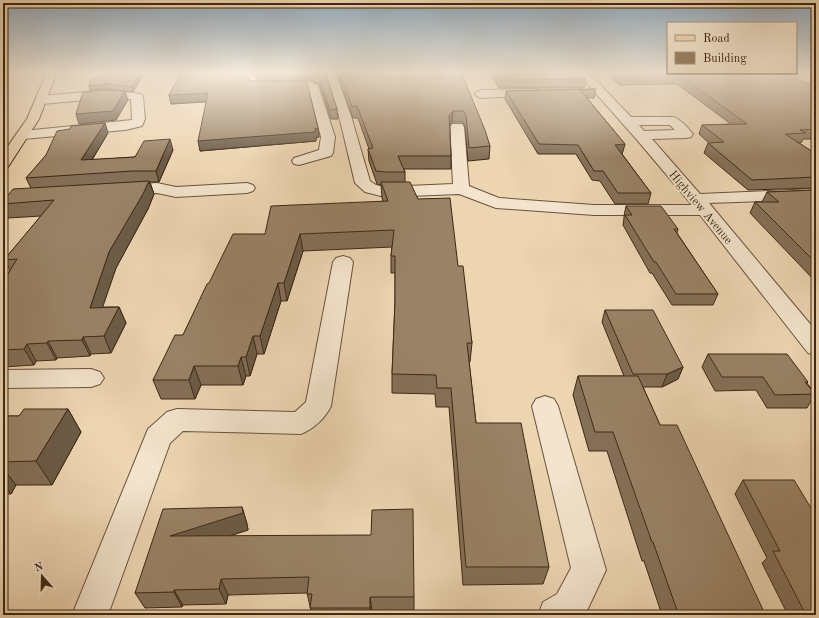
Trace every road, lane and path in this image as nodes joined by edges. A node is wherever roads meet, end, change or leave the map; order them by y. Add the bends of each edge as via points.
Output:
1 (42, 100) edge
2 (137, 101) edge
3 (318, 101) edge
4 (340, 101) edge
5 (604, 101) edge
6 (628, 121) junction
7 (457, 126) edge
8 (640, 135) junction
9 (23, 136) junction
10 (298, 161) dead end
11 (3, 164) edge
12 (247, 188) dead end
13 (461, 189) junction
14 (106, 191) edge
15 (816, 194) edge
16 (701, 205) junction
17 (343, 262) dead end
18 (816, 347) edge
19 (91, 378) dead end
20 (3, 379) edge
21 (545, 406) dead end
22 (90, 615) edge
23 (556, 615) edge

1 - 9 main road
2 - 9 street via 137,124
3 - 10 street via 328,137 326,153
4 - 13 street via 363,183 371,189 384,192
5 - 6 street, Highview Avenue
6 - 8 street, Highview Avenue
6 - 8 street via 673,121 686,134
7 - 13 street
8 - 16 street, Highview Avenue
9 - 11 main road
12 - 14 street via 176,192 157,188
13 - 16 street via 496,203 594,210
15 - 16 street
16 - 18 street, Highview Avenue
17 - 22 street via 318,406 302,423 177,420 158,437
19 - 20 street
21 - 23 street via 589,570 570,606

